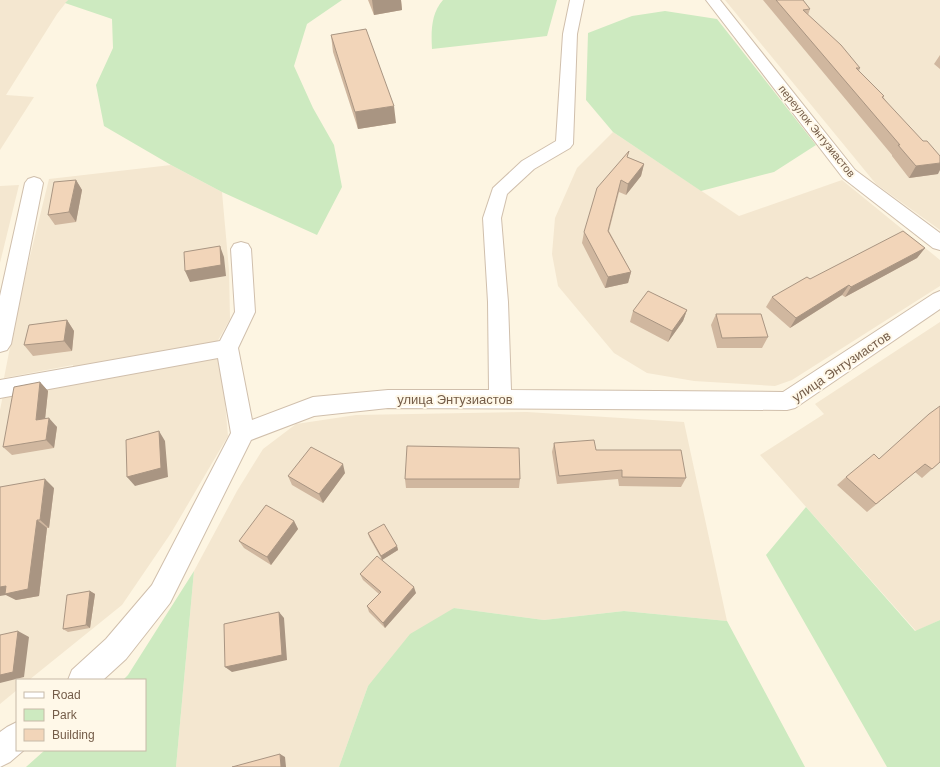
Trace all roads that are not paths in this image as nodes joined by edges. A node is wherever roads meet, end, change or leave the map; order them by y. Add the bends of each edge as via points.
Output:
1 (577, 0) edge
2 (713, 0) edge
3 (34, 183) dead end
4 (940, 243) edge
5 (241, 249) dead end
6 (940, 299) edge
7 (0, 344) edge
8 (227, 348) junction
9 (0, 389) edge
10 (500, 400) junction
11 (243, 433) junction
12 (83, 679) edge
13 (16, 738) edge
14 (0, 752) edge

1 - 10 street via 570,34 564,144 528,165 499,192 492,218 498,302
2 - 4 street, переулок Энтузиастов via 849,174
3 - 7 street
5 - 8 street via 244,312
6 - 10 street, улица Энтузиастов via 787,401
8 - 9 street
8 - 11 street
10 - 11 street, улица Энтузиастов via 388,399 314,407
11 - 12 street via 161,594 116,649
13 - 14 street

